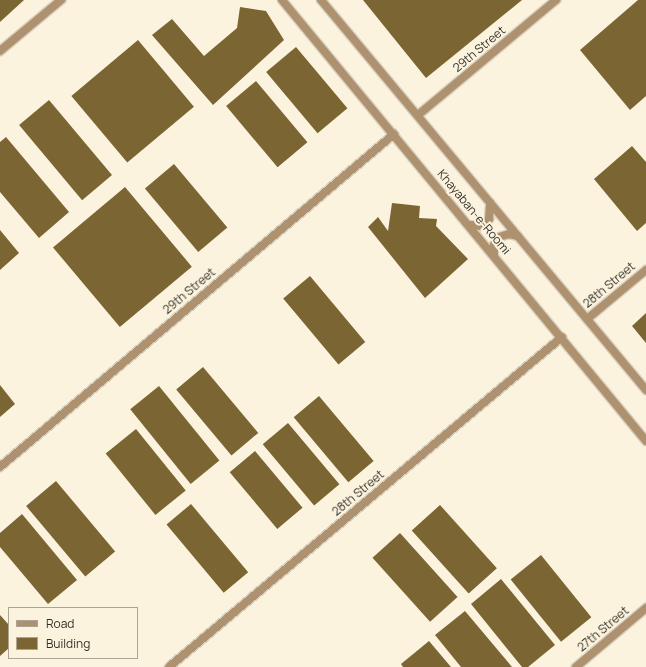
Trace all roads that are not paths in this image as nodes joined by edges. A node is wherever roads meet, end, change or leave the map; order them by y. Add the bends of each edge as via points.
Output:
1 (61, 0) edge
2 (282, 0) edge
3 (321, 0) edge
4 (556, 0) edge
5 (0, 51) edge
6 (418, 116) junction
7 (394, 134) junction
8 (490, 203) junction
9 (470, 226) junction
10 (518, 236) junction
11 (494, 255) junction
12 (646, 270) edge
13 (588, 320) junction
14 (562, 337) junction
15 (646, 390) edge
16 (646, 441) edge
17 (0, 467) edge
18 (646, 608) edge
19 (169, 667) edge
20 (576, 667) edge

1 - 5 street
2 - 7 street, Khayaban-e-Roomi
3 - 6 street, Khayaban-e-Roomi
4 - 6 street, 29th Street
6 - 8 street, Khayaban-e-Roomi
7 - 9 street, Khayaban-e-Roomi
7 - 17 street, 29th Street
8 - 9 street via 489,219 481,226
8 - 10 street, Khayaban-e-Roomi
9 - 11 street, Khayaban-e-Roomi
10 - 11 street via 509,234 499,237 494,245
10 - 13 street, Khayaban-e-Roomi
11 - 14 street, Khayaban-e-Roomi
12 - 13 street, 28th Street
13 - 15 street, Khayaban-e-Roomi
14 - 16 street, Khayaban-e-Roomi
14 - 19 street, 28th Street
18 - 20 street, 27th Street

